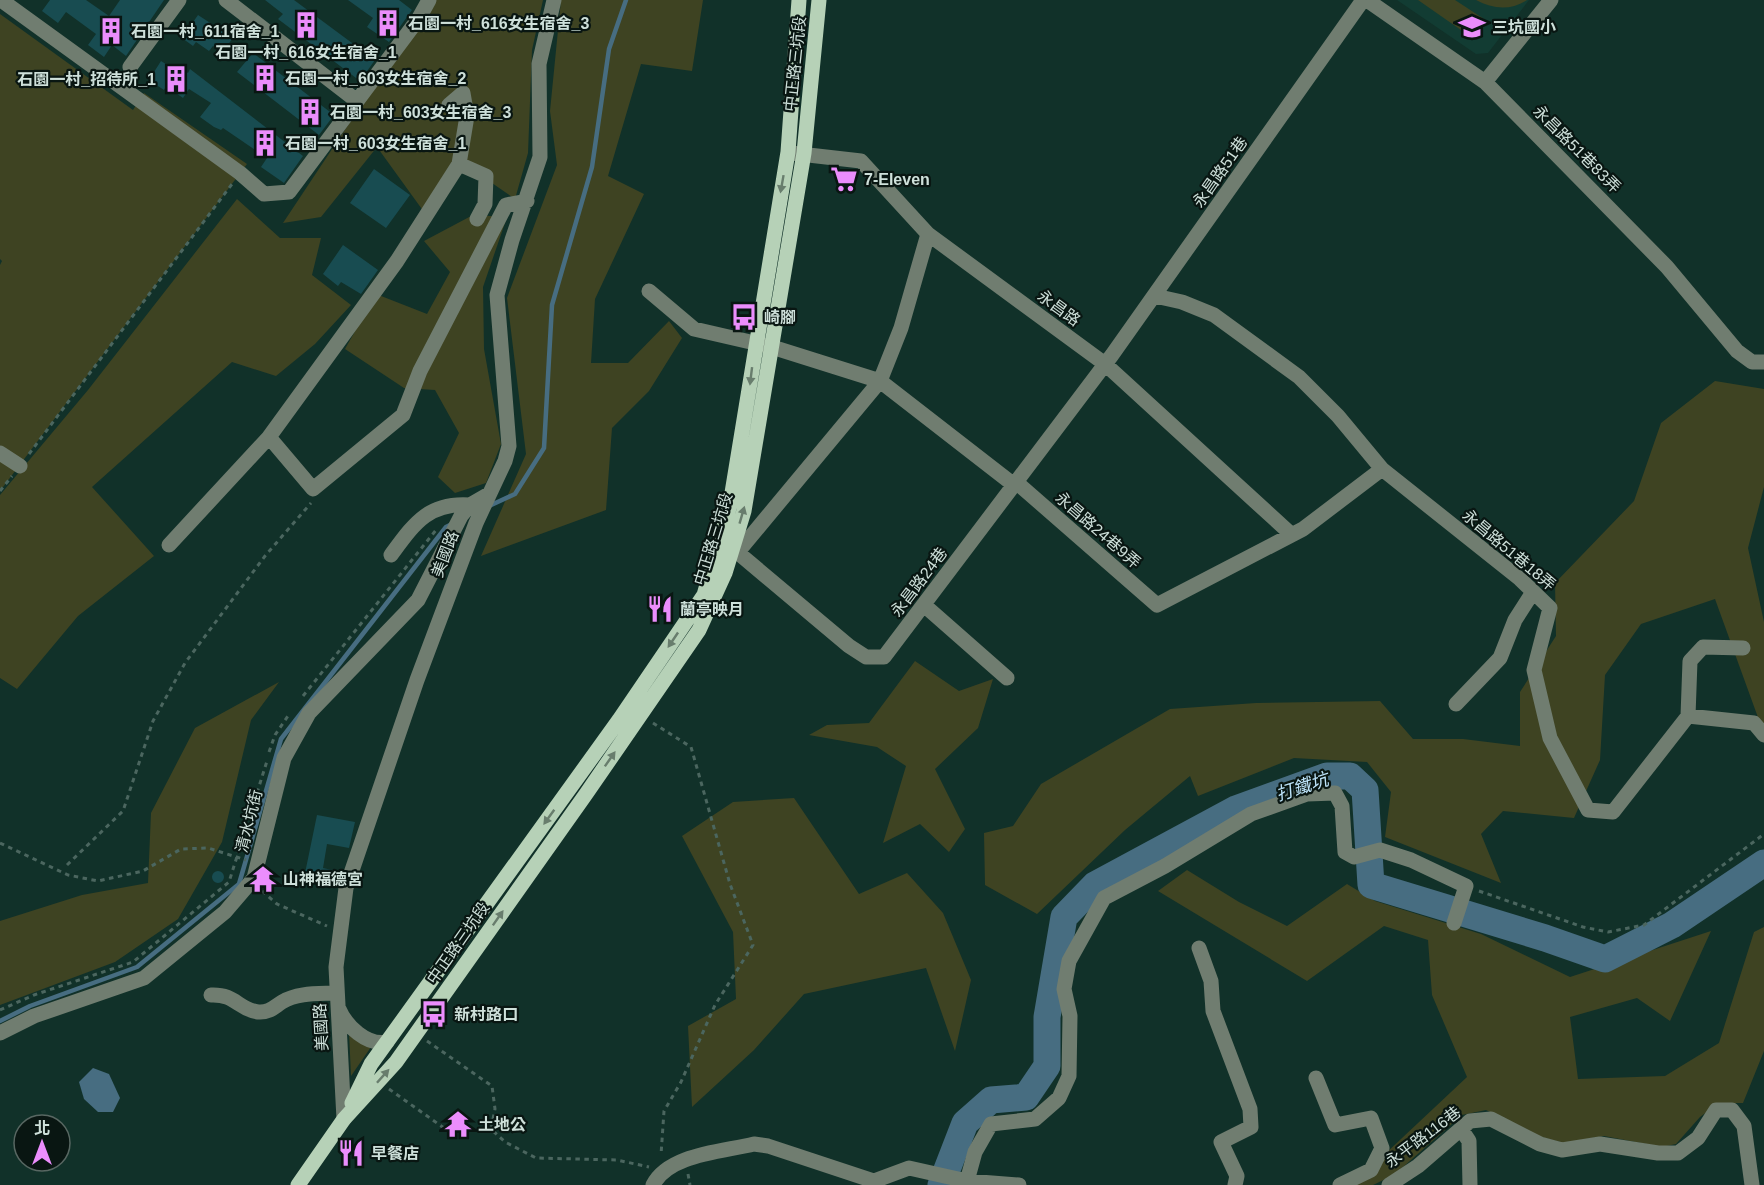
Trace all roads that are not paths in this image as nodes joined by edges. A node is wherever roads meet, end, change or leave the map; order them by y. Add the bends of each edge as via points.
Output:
1 (1, 0) edge
2 (179, 0) edge
3 (226, 0) edge
4 (429, 0) edge
5 (554, 0) edge
6 (799, 0) edge
7 (819, 0) edge
8 (1365, 0) edge
9 (1551, 0) edge
10 (130, 67) dead end
11 (1485, 82) junction
12 (357, 102) junction
13 (449, 105) dead end
14 (788, 152) junction
15 (804, 153) junction
16 (459, 164) junction
17 (527, 201) junction
18 (477, 219) dead end
19 (928, 234) junction
20 (650, 291) dead end
21 (1155, 296) junction
22 (755, 344) junction
23 (772, 347) junction
24 (1764, 362) edge
25 (1105, 364) junction
26 (880, 381) junction
27 (269, 437) junction
28 (0, 453) edge
29 (20, 466) road end
30 (1382, 469) junction
31 (1015, 483) junction
32 (466, 512) junction
33 (1292, 535) junction
34 (169, 545) dead end
35 (730, 547) junction
36 (391, 555) dead end
37 (1533, 592) junction
38 (924, 605) junction
39 (1743, 648) dead end
40 (1007, 678) dead end
41 (1456, 704) dead end
42 (1688, 716) junction
43 (1764, 735) edge
44 (1454, 923) dead end
45 (1199, 948) dead end
46 (211, 996) dead end
47 (338, 1000) junction
48 (0, 1033) edge
49 (387, 1042) junction
50 (1316, 1078) dead end
51 (344, 1119) junction
52 (1461, 1129) junction
53 (656, 1179) edge
54 (967, 1181) junction
55 (298, 1185) edge
56 (1019, 1185) edge
57 (1235, 1185) edge
58 (1340, 1185) edge
59 (1389, 1185) edge
60 (1470, 1185) edge
61 (1752, 1185) edge

1 - 12 street via 264,194 289,192
2 - 10 street
3 - 12 street
4 - 12 street via 420,18
5 - 17 street, 美國路 via 539,64 540,157
6 - 14 main road, 中正路三坑段
7 - 15 main road, 中正路三坑段
8 - 11 street, 永昌路51巷83弄
8 - 21 street, 永昌路51巷
9 - 11 street
11 - 24 street, 永昌路51巷83弄 via 1667,267 1737,351 1752,362
13 - 16 street via 464,93 467,116
14 - 15 street, 永昌路
14 -> 22 main road, 中正路三坑段
15 - 19 street, 永昌路 via 861,161
15 - 23 main road, 中正路三坑段
16 - 18 street via 486,176 485,204
16 - 27 street via 397,261
17 - 27 street via 506,206 420,371 403,415 313,489
17 - 32 street, 美國路 via 498,295 508,446 505,461
19 - 25 street, 永昌路
19 - 26 street via 902,328
20 - 22 street via 694,330
21 - 25 street, 永昌路51巷
21 - 30 street, 永昌路51巷18弄 via 1214,315 1299,377
22 - 23 street
22 -> 35 main road, 中正路三坑段 via 730,505
23 - 26 street
35 -> 23 main road, 中正路三坑段 via 744,511
25 - 31 street, 永昌路24巷
25 - 33 street, 永昌路
26 - 31 street, 永昌路24巷9弄
26 - 35 street
27 - 34 street
28 - 29 street
30 - 33 street
30 - 37 street, 永昌路51巷18弄
31 - 33 street, 永昌路24巷9弄 via 1157,605
31 - 38 street, 永昌路24巷
32 - 36 street via 449,504 434,509
32 - 47 street, 美國路 via 476,523 346,888 336,967
32 - 48 street, 清水坑街 via 418,600 309,713 284,758 251,883 225,912 144,978 34,1016
35 - 38 street, 永昌路24巷 via 866,657 884,657
35 -> 49 main road, 中正路三坑段 via 704,595 619,720
51 -> 35 main road, 中正路三坑段 via 416,1033 699,630 725,573
37 - 41 street via 1515,620 1500,658
37 - 42 street, 永昌路51巷18弄 via 1550,608 1534,670 1550,738 1588,810 1613,812
38 - 40 street
39 - 42 street via 1703,647 1690,660
42 - 43 street via 1754,723
44 - 54 street via 1466,886 1380,850 1354,857 1345,852 1342,806 1335,793 1307,794 1251,814 1104,898 1069,961 1064,989 1070,1016 1069,1076 1059,1098 1035,1119 991,1124 975,1152
45 - 57 street via 1211,981 1213,1011 1250,1109 1251,1127 1221,1143 1237,1176
46 - 47 street via 225,995 258,1012 271,1011 283,1001 299,996
47 - 49 street via 349,1026 374,1042
47 - 51 street, 美國路
49 - 51 main road, 中正路三坑段 via 371,1064
50 - 58 street via 1335,1125 1371,1118 1382,1148 1371,1170
51 - 55 main road, 中正路三坑段
52 - 59 street, 永平路116巷
52 - 60 street via 1469,1140
52 - 61 street, 永平路116巷 via 1470,1121 1491,1119 1540,1144 1562,1150 1600,1144 1678,1153 1698,1138 1716,1110 1731,1110 1744,1126
53 - 54 street via 686,1160 754,1144 874,1181 909,1168
54 - 56 street

